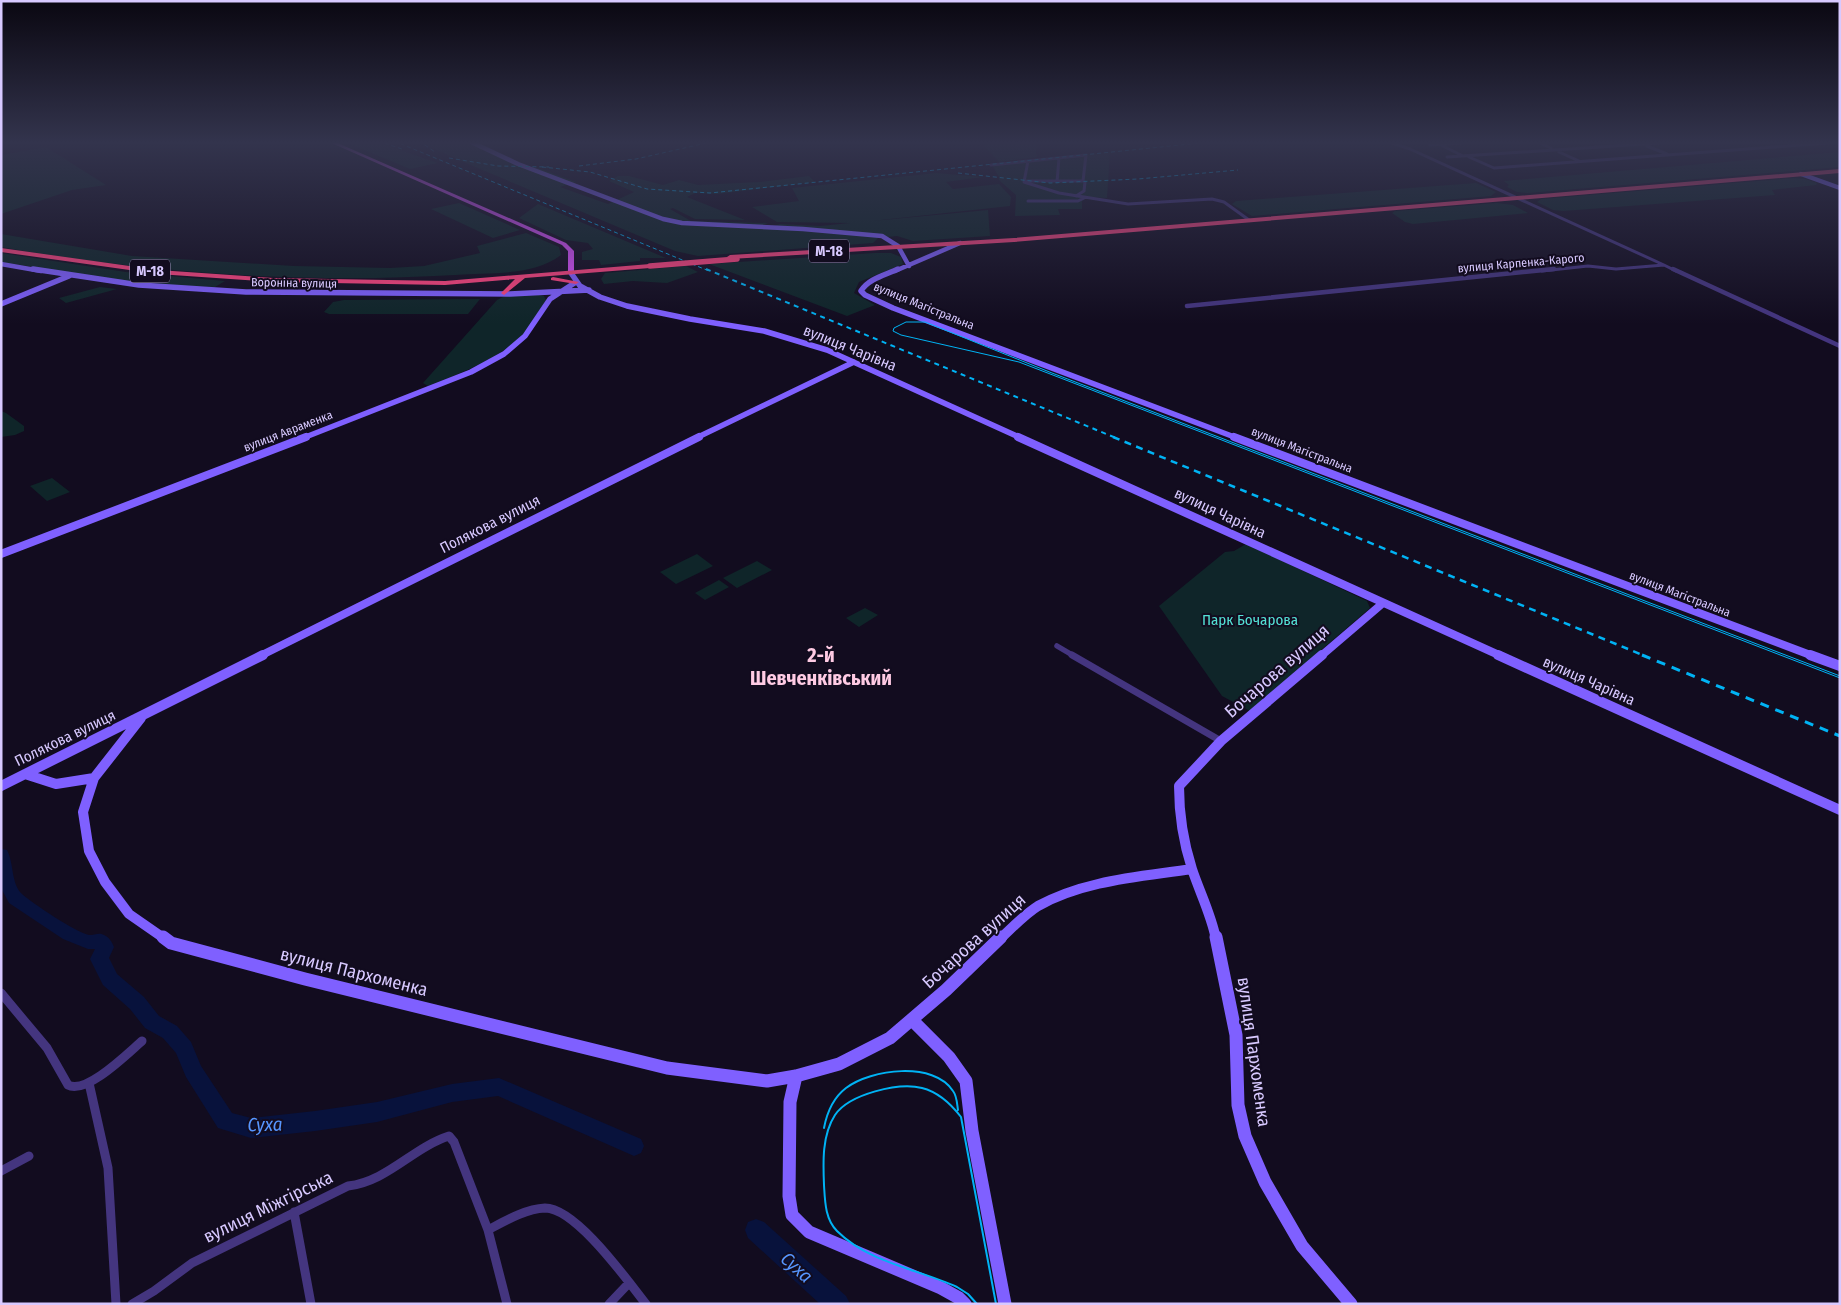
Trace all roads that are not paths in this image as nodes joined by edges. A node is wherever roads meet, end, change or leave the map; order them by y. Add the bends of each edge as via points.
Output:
1 (468, 202) edge
2 (619, 202) edge
3 (1116, 202) edge
4 (1167, 202) edge
5 (1224, 202) edge
6 (1469, 202) edge
7 (1525, 202) edge
8 (1249, 220) junction
9 (960, 244) junction
10 (899, 248) junction
11 (1, 250) edge
12 (1, 264) edge
13 (648, 265) junction
14 (1664, 265) junction
15 (909, 266) junction
16 (604, 270) junction
17 (571, 271) junction
18 (70, 276) junction
19 (530, 276) junction
20 (487, 280) junction
21 (409, 281) junction
22 (576, 282) junction
23 (512, 286) junction
24 (587, 289) junction
25 (574, 292) junction
26 (504, 293) junction
27 (558, 293) junction
28 (604, 297) junction
29 (1, 304) edge
30 (1187, 306) dead end
31 (1840, 346) edge
32 (854, 362) junction
33 (1, 554) edge
34 (1383, 603) junction
35 (1057, 646) dead end
36 (1840, 666) edge
37 (142, 716) junction
38 (1221, 741) junction
39 (25, 774) junction
40 (94, 778) junction
41 (1, 786) edge
42 (1840, 810) edge
43 (1192, 869) junction
44 (1, 993) edge
45 (912, 1020) junction
46 (142, 1041) dead end
47 (796, 1076) junction
48 (88, 1083) junction
49 (449, 1136) joint
50 (29, 1156) dead end
51 (1, 1171) edge
52 (294, 1212) junction
53 (488, 1230) junction
54 (629, 1283) junction
55 (116, 1304) edge
56 (132, 1304) edge
57 (311, 1304) edge
58 (507, 1304) edge
59 (609, 1304) edge
60 (646, 1304) edge
61 (965, 1304) edge
62 (1005, 1304) edge
63 (1351, 1304) edge

1 - 17 main road via 564,244 571,251
2 - 10 street via 682,223 857,232 882,236
3 - 4 street
5 - 8 street
6 - 8 highway, М-18
7 - 14 street, вулиця Карпенка-Карого
8 - 9 highway, М-18
9 - 10 highway, М-18
9 - 15 street, вулиця Магістральна
10 - 13 highway, М-18, bridge
10 - 15 street
11 - 21 highway, М-18 via 158,272 227,278
12 - 18 street, Вороніна вулиця
13 - 16 highway, М-18
13 - 17 highway, М-18
14 - 30 street, вулиця Карпенка-Карого via 1616,269 1588,266
14 - 31 street, вулиця Карпенка-Карого
15 - 36 street, вулиця Магістральна via 873,280 861,291 892,308
16 - 17 highway, М-18
16 - 24 highway via 582,279
17 - 19 highway, М-18
17 - 21 highway, М-18
17 - 22 street
18 - 26 street, Вороніна вулиця via 137,285 243,292
18 - 29 street
19 - 20 highway, М-18
19 - 22 highway
19 - 23 highway via 518,279
20 - 21 highway, М-18
20 - 23 highway via 505,281
22 - 24 street, вулиця Чарівна
22 - 27 street, вулиця Авраменка
23 - 26 highway
24 - 25 street, Вороніна вулиця
24 - 28 street, вулиця Чарівна
25 - 27 street, Вороніна вулиця
25 - 28 street
26 - 27 street, Вороніна вулиця
27 - 33 street, вулиця Авраменка via 550,298 525,336 504,354 471,372
28 - 32 street, вулиця Чарівна via 658,313 779,335
32 - 34 street, вулиця Чарівна
32 - 37 street, Полякова вулиця via 608,481
34 - 38 street, Бочарова вулиця
34 - 42 street, вулиця Чарівна
35 - 38 street
37 - 39 street, Полякова вулиця
37 - 40 street, Полякова вулиця
38 - 43 street, Бочарова вулиця via 1179,786 1180,818
39 - 40 street via 56,784
39 - 41 street, Полякова вулиця
40 - 47 street, вулиця Пархоменка via 83,812 89,851 105,882 129,914 171,943 667,1068 767,1081
43 - 45 street, Бочарова вулиця via 1096,884 1037,907 985,950
43 - 63 street, вулиця Пархоменка via 1212,919 1227,985 1236,1035 1238,1105 1245,1136 1265,1182 1302,1246
44 - 48 street via 47,1048 68,1084 77,1088
45 - 47 street, Бочарова вулиця via 867,1051 839,1064
45 - 62 street via 950,1056 966,1081 972,1131
46 - 48 street
47 - 61 street via 790,1102 789,1196 792,1215 809,1232 941,1288
48 - 55 street via 108,1168
49 - 52 street, вулиця Міжгірська via 438,1138 402,1164 362,1186 348,1186
49 - 53 street
50 - 51 street
52 - 56 street, вулиця Міжгірська via 192,1263
52 - 57 street
53 - 54 street via 523,1214 554,1209 577,1224
53 - 58 street
54 - 59 street
54 - 60 street

